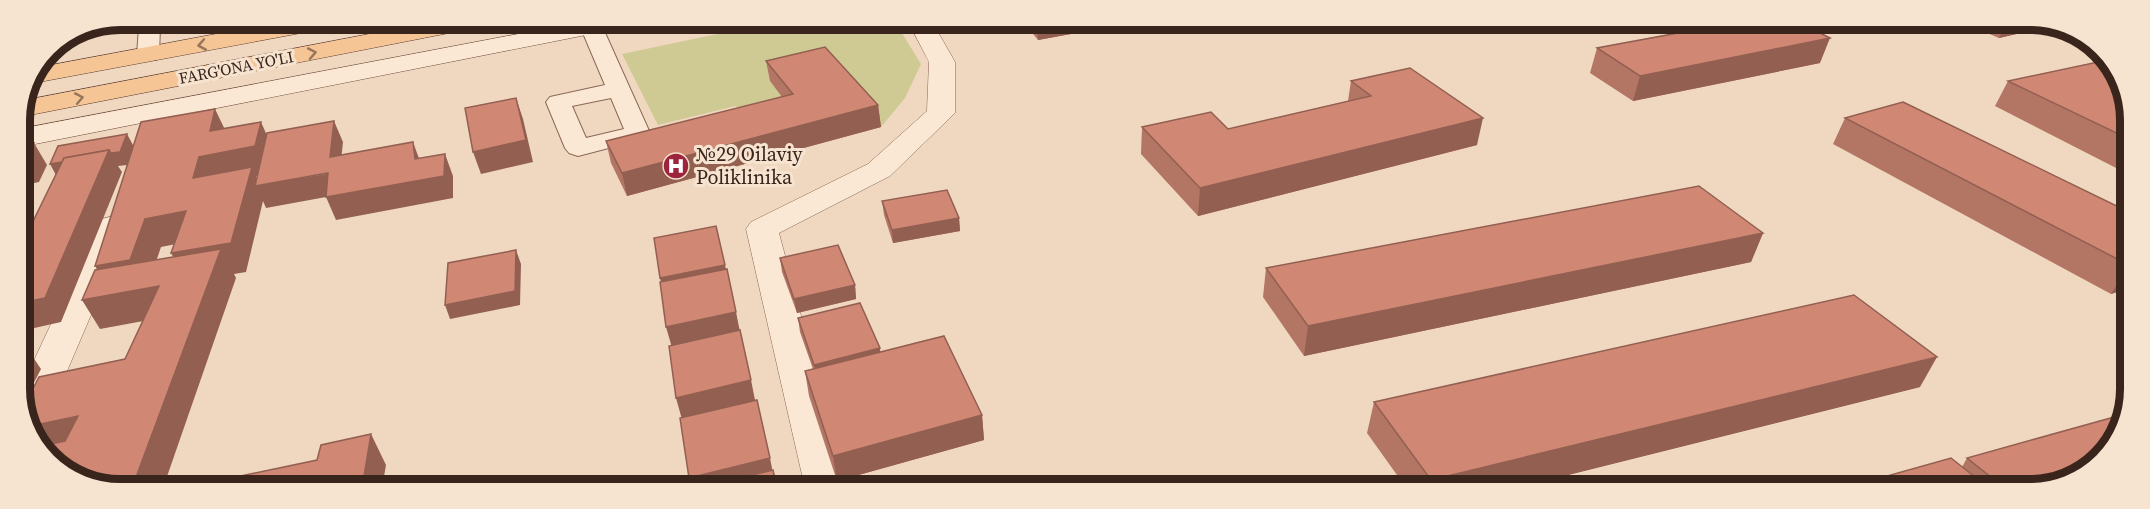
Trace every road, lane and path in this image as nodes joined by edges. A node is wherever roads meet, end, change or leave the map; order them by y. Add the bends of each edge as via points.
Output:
1 (149, 30) edge
2 (280, 30) edge
3 (428, 30) edge
4 (573, 30) edge
5 (596, 30) edge
6 (925, 30) edge
7 (148, 55) junction
8 (43, 74) edge
9 (619, 89) dead end
10 (31, 107) edge
11 (159, 110) junction
12 (30, 136) edge
13 (147, 145) edge
14 (126, 196) edge
15 (32, 407) edge
16 (824, 479) edge

1 - 7 lane
2 -> 7 main road, FARG'ONA YO'LI
10 -> 3 main road, FARG'ONA YO'LI
4 - 11 street
5 - 9 lane
6 - 16 street via 942,62 940,113 879,170 762,230
7 - 8 main road, FARG'ONA YO'LI
11 - 12 street
11 - 13 street
14 - 15 street

